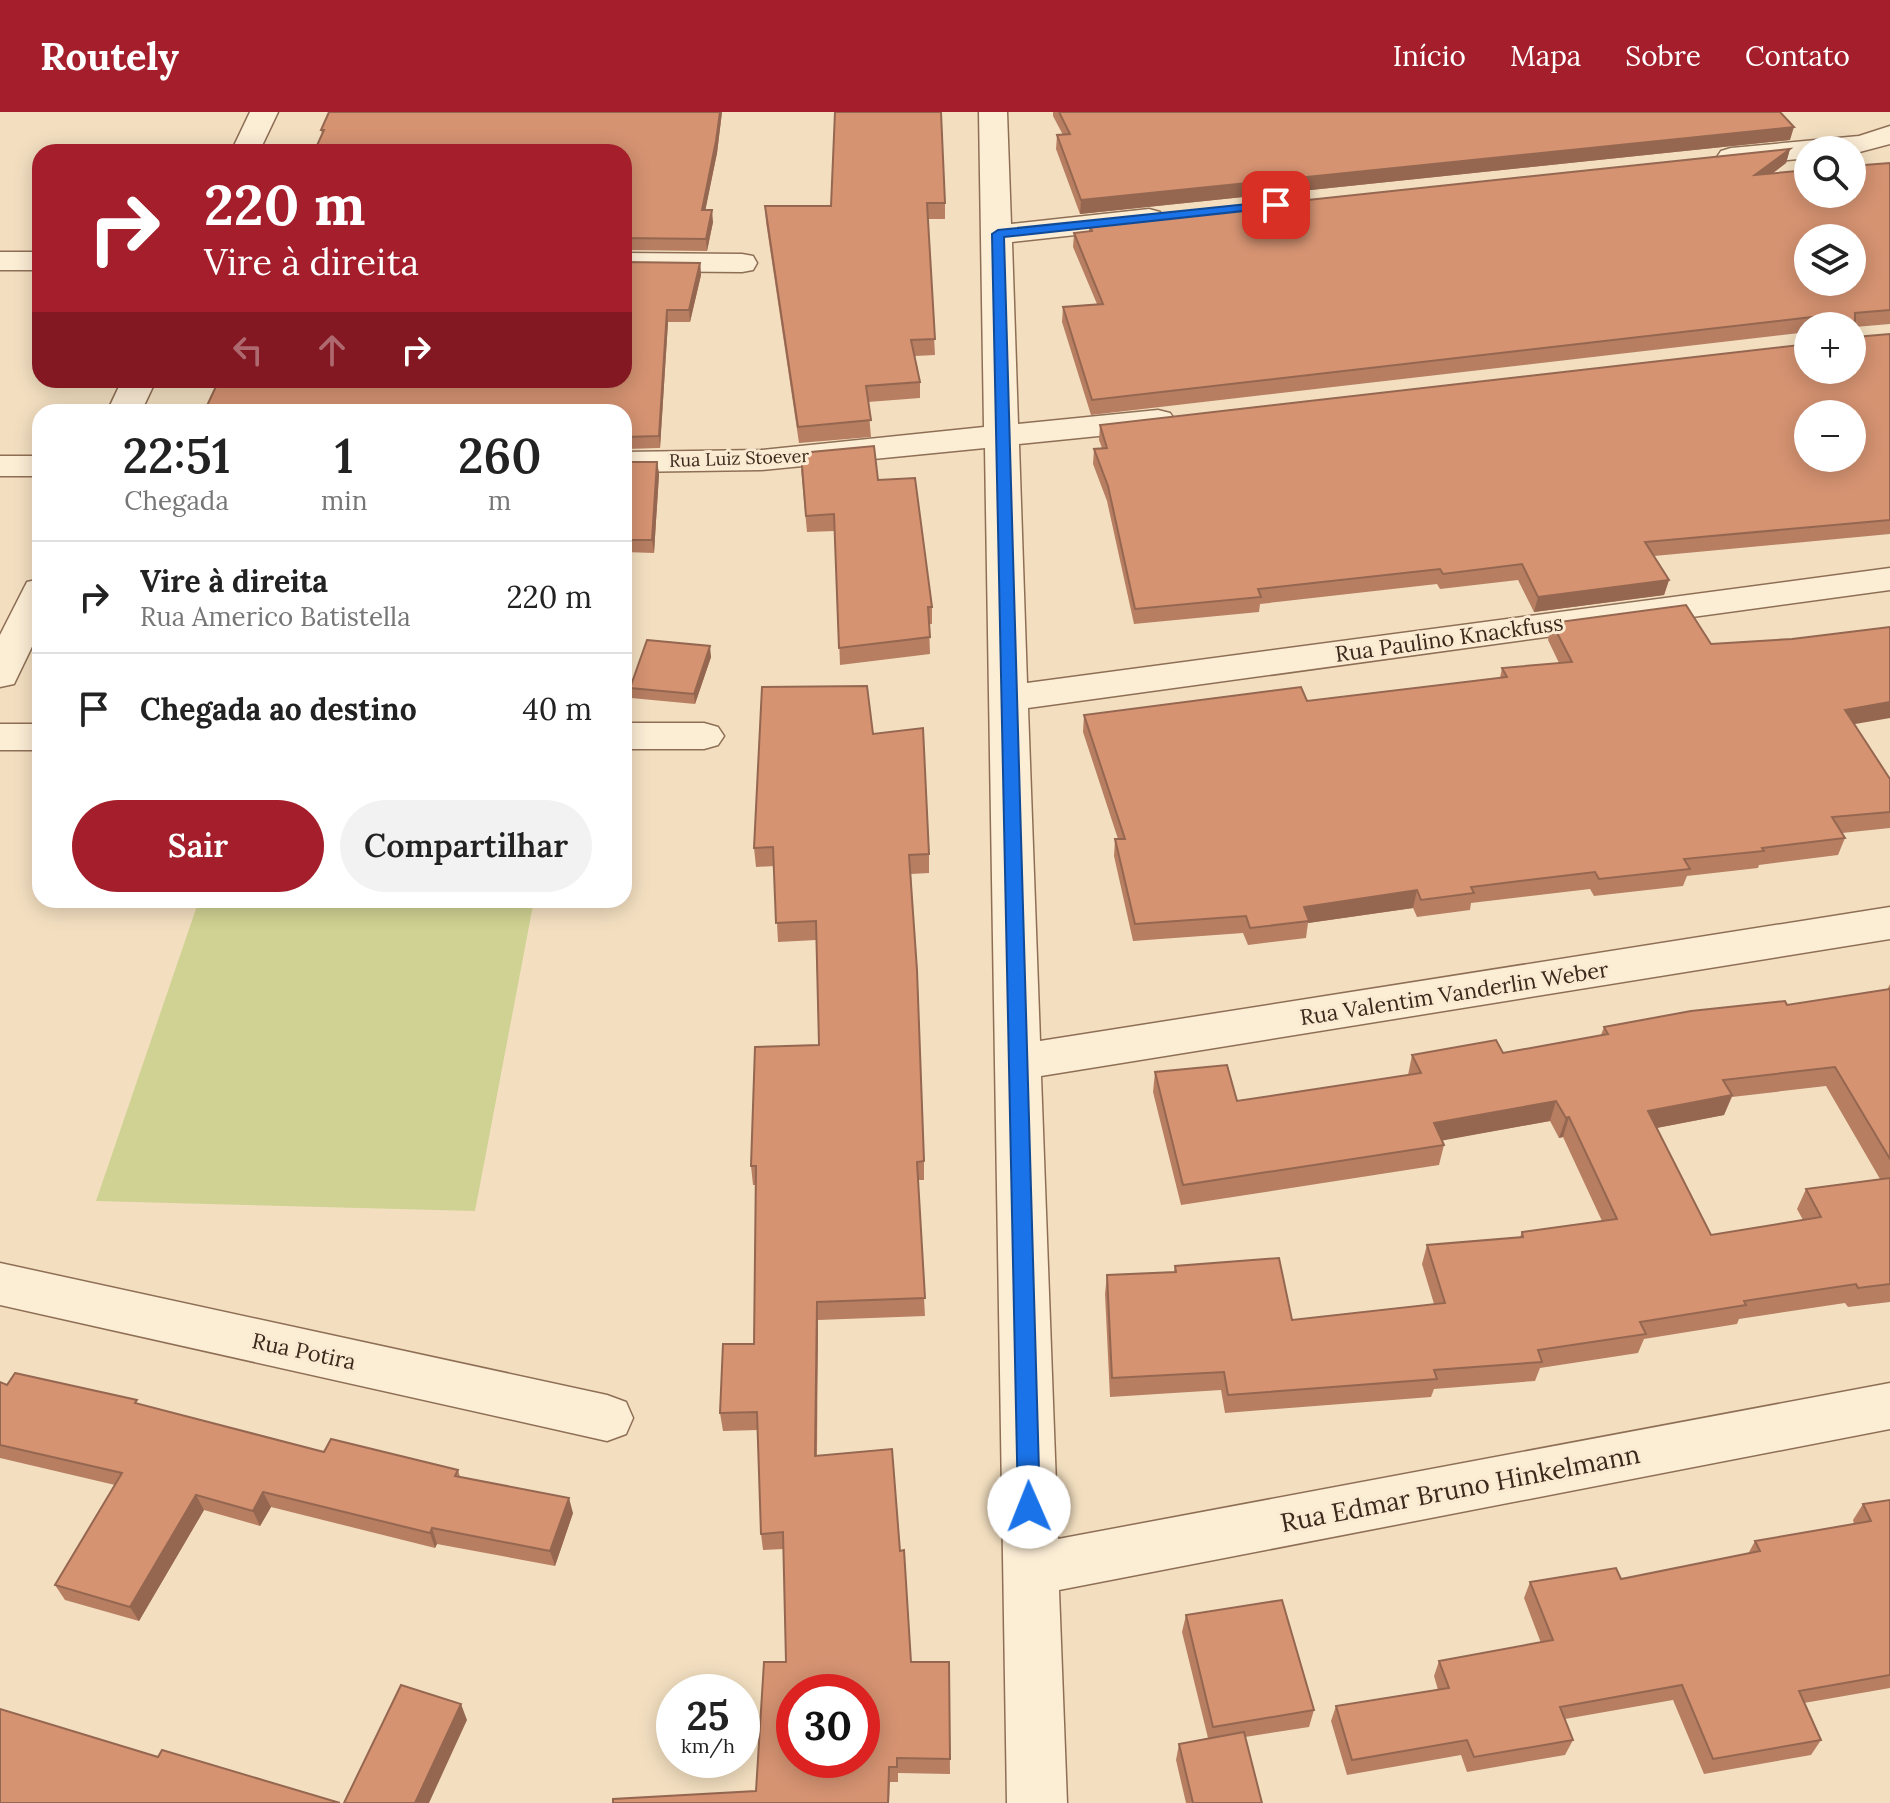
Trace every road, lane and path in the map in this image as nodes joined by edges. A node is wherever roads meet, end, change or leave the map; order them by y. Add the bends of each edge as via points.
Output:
1 (264, 112) edge
2 (993, 112) edge
3 (1863, 117) dead end
4 (1890, 126) edge
5 (1890, 135) edge
6 (249, 144) edge
7 (1705, 160) edge
8 (1171, 216) edge
9 (998, 234) junction
10 (0, 261) edge
11 (32, 261) edge
12 (632, 262) edge
13 (742, 263) dead end
14 (1184, 417) edge
15 (1001, 438) junction
16 (632, 462) edge
17 (0, 466) edge
18 (32, 466) edge
19 (1890, 579) edge
20 (32, 607) edge
21 (0, 675) edge
22 (1008, 698) junction
23 (632, 736) edge
24 (704, 736) dead end
25 (0, 737) edge
26 (32, 737) edge
27 (1890, 923) edge
28 (1018, 1062) junction
29 (0, 1284) edge
30 (1890, 1406) edge
31 (607, 1418) dead end
32 (1031, 1570) junction
33 (1037, 1803) edge

1 - 6 street
2 - 9 street
3 - 4 street
5 - 7 street via 1862,144
8 - 9 street
9 - 15 street
10 - 11 street
12 - 13 street
14 - 15 street, Rua Luiz Stoever
15 - 16 street, Rua Luiz Stoever via 761,460
15 - 22 street
17 - 18 street
19 - 22 street, Rua Paulino Knackfuss
20 - 21 street
22 - 28 street
23 - 24 street
25 - 26 street
27 - 28 street, Rua Valentim Vanderlin Weber
28 - 32 street
29 - 31 street, Rua Potira
30 - 32 street, Rua Edmar Bruno Hinkelmann
32 - 33 street

